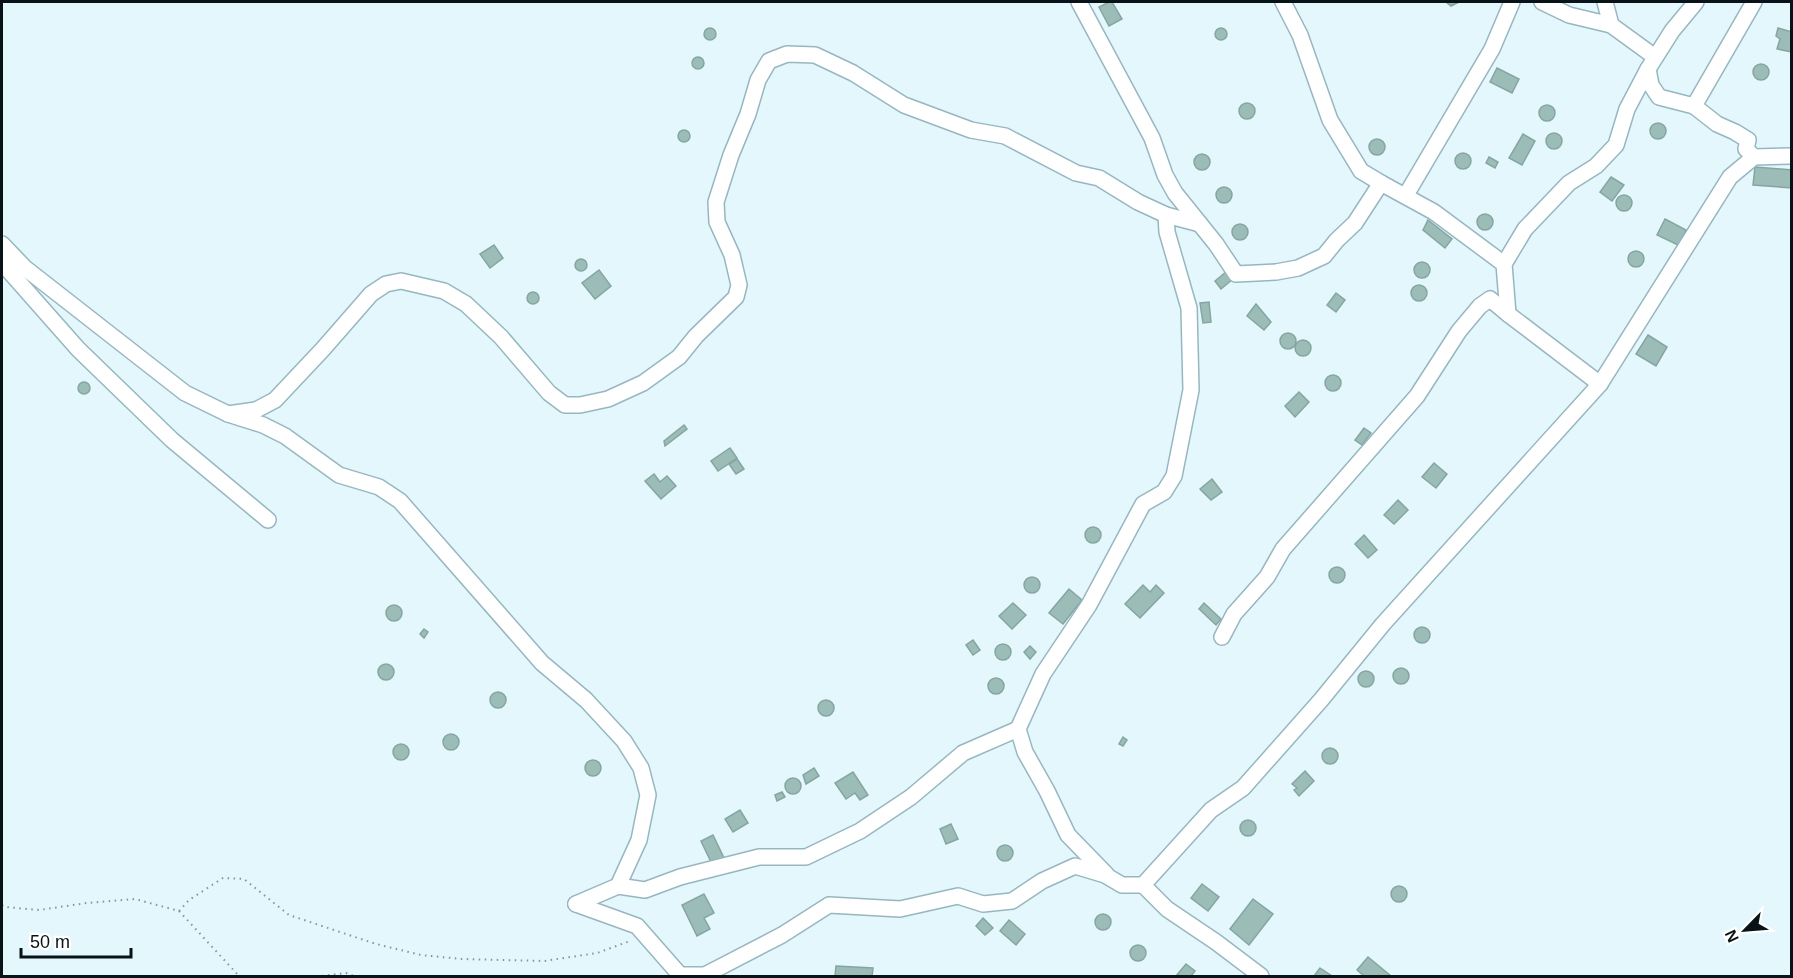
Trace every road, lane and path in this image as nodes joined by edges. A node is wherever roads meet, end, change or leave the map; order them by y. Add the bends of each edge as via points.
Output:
1 (1079, 2) edge
2 (1283, 2) edge
3 (1512, 2) edge
4 (1542, 2) edge
5 (1605, 2) edge
6 (1696, 2) edge
7 (1754, 2) edge
8 (1611, 24) junction
9 (1652, 63) junction
10 (1694, 106) junction
11 (1791, 156) edge
12 (1754, 157) junction
13 (1381, 183) junction
14 (1406, 195) junction
15 (1166, 215) junction
16 (1200, 224) junction
17 (2, 244) edge
18 (2, 263) edge
19 (1504, 264) junction
20 (1508, 314) junction
21 (1600, 384) junction
22 (228, 414) junction
23 (268, 520) dead end
24 (1222, 637) dead end
25 (1018, 729) junction
26 (1108, 876) junction
27 (1143, 885) junction
28 (618, 886) junction
29 (2, 905) edge
30 (179, 911) junction
31 (646, 935) junction
32 (239, 976) edge
33 (322, 976) edge
34 (354, 976) edge
35 (1261, 976) edge

1 - 16 street via 1152,138 1165,175
2 - 13 street via 1300,35 1330,120 1361,171
3 - 14 street via 1492,49
4 - 8 street via 1569,15
5 - 8 street
6 - 9 street
7 - 10 street
8 - 9 street
9 - 10 street via 1651,85 1659,97
9 - 19 street via 1627,109 1616,145 1596,166 1569,183 1525,229
10 - 12 street via 1748,140 1746,149
11 - 12 street
12 - 21 street via 1730,177
13 - 14 street
13 - 16 street via 1355,223 1324,256 1298,268 1236,274
14 - 19 street
15 - 16 street
15 - 22 street via 1100,178 1076,173 1005,136 971,130 904,105 815,55 787,54 769,61 758,80 716,202 717,222 732,255 739,285 736,297 679,357 643,383 608,399 565,405 549,393 501,337 466,304 444,291 401,281 386,284 371,294 275,400 256,410
15 - 25 street via 1167,232 1189,308 1191,390 1174,476 1164,492 1143,504 1089,605 1043,674
17 - 22 street via 24,268 152,369 185,393
18 - 23 street via 78,349 172,440
19 - 20 street
20 - 21 street
20 - 24 street via 1490,298 1480,306 1417,396 1283,549 1267,577 1234,614
21 - 27 street via 1383,624 1243,788 1211,810
22 - 28 street via 285,436 339,475 379,486 400,501 542,663 586,700 624,741 641,768 648,795 639,840
25 - 26 street via 1025,752 1068,835
25 - 28 street via 963,753 911,797 860,831 806,857 759,857 645,890
26 - 27 street via 1122,885
26 - 31 street via 1075,866 1012,901 983,904 958,896 900,909 829,905 782,935 705,975 680,975
27 - 35 street via 1167,909
28 - 31 street via 576,904 637,926
29 - 30 path via 39,910 135,899
30 - 31 path via 223,878 244,879 289,915 421,955 544,961 597,953
30 - 32 path
33 - 34 path

